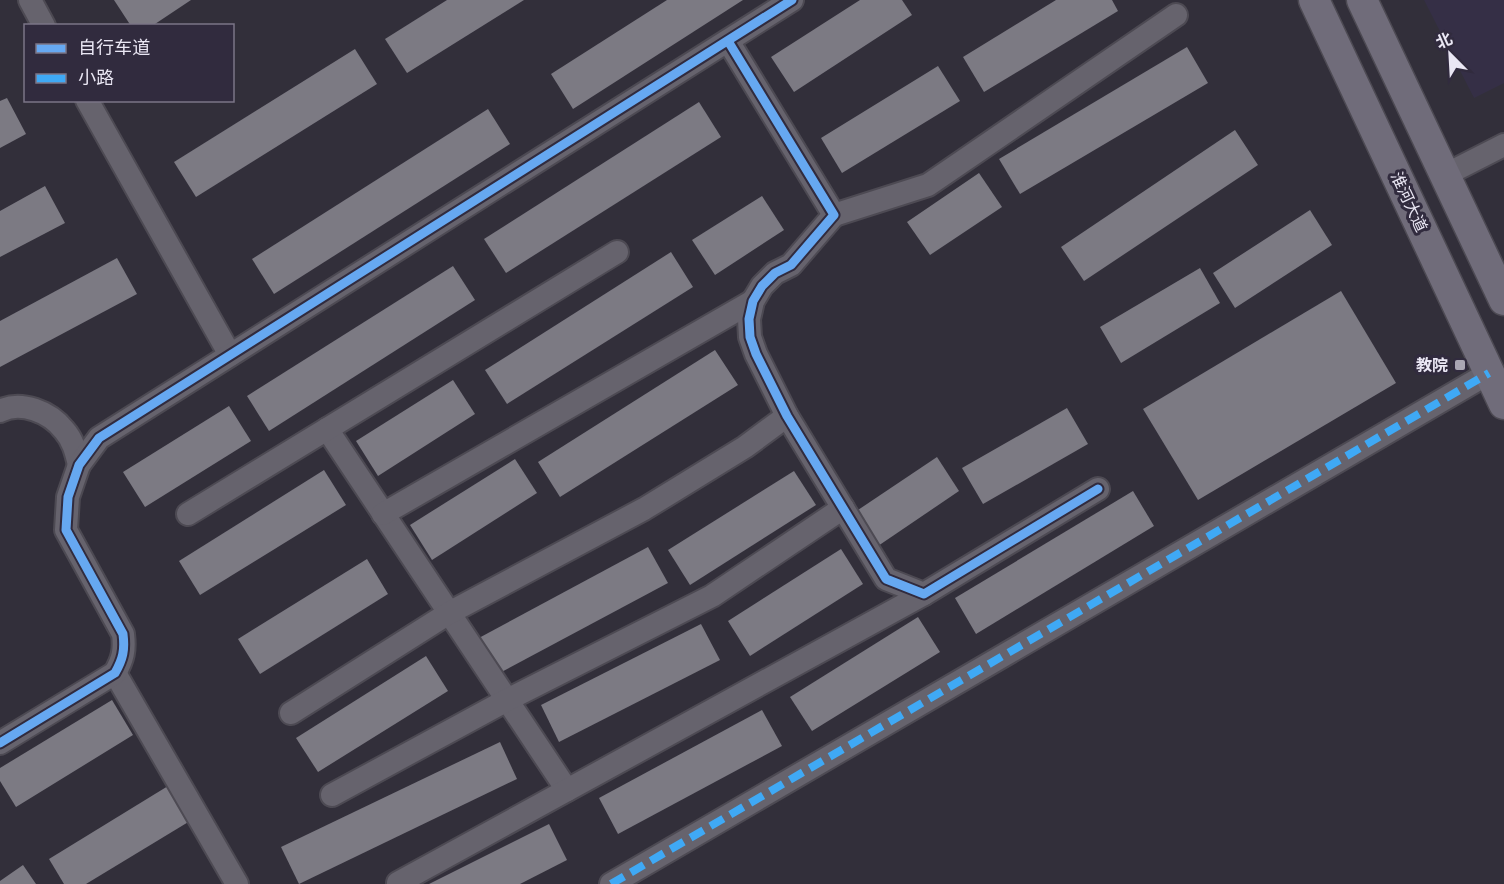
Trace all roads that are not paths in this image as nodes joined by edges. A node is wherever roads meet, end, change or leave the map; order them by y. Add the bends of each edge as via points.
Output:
1 (30, 0) edge
2 (792, 0) edge
3 (1314, 0) edge
4 (1362, 0) edge
5 (1176, 15) dead end
6 (43, 24) edge
7 (728, 41) junction
8 (88, 102) edge
9 (1504, 145) edge
10 (1445, 175) junction
11 (834, 215) junction
12 (617, 252) dead end
13 (1504, 300) edge
14 (753, 302) junction
15 (230, 355) junction
16 (1489, 373) junction
17 (1504, 404) edge
18 (0, 411) edge
19 (787, 416) junction
20 (327, 429) junction
21 (79, 465) junction
22 (1098, 489) dead end
23 (843, 508) junction
24 (188, 514) dead end
25 (383, 514) junction
26 (924, 594) junction
27 (449, 614) junction
28 (115, 673) junction
29 (507, 700) junction
30 (291, 713) dead end
31 (0, 743) edge
32 (567, 790) junction
33 (332, 795) dead end
34 (398, 883) edge
35 (237, 884) edge
36 (610, 884) edge

1 - 6 street
2 - 7 street
3 - 16 main road, 淮河大道
4 - 10 main road
5 - 11 street via 928,185
7 - 11 street
7 - 15 street
8 - 15 street
9 - 10 street
10 - 13 main road
11 - 14 street via 791,265 762,286
12 - 20 street
14 - 19 street via 748,319 750,337
14 - 25 street
15 - 21 street via 99,438
16 - 17 main road, 淮河大道
16 - 36 street
18 - 21 street via 10,406 30,408 48,416 64,428
19 - 23 street
19 - 27 street via 745,447 644,509
20 - 24 street
20 - 25 street
21 - 28 street via 68,497 66,530 123,634 122,661
22 - 26 street
23 - 26 street via 886,579
23 - 29 street via 712,596
25 - 27 street
26 - 32 street
27 - 29 street
27 - 30 street
28 - 31 street
28 - 35 street
29 - 32 street
29 - 33 street
32 - 34 street

